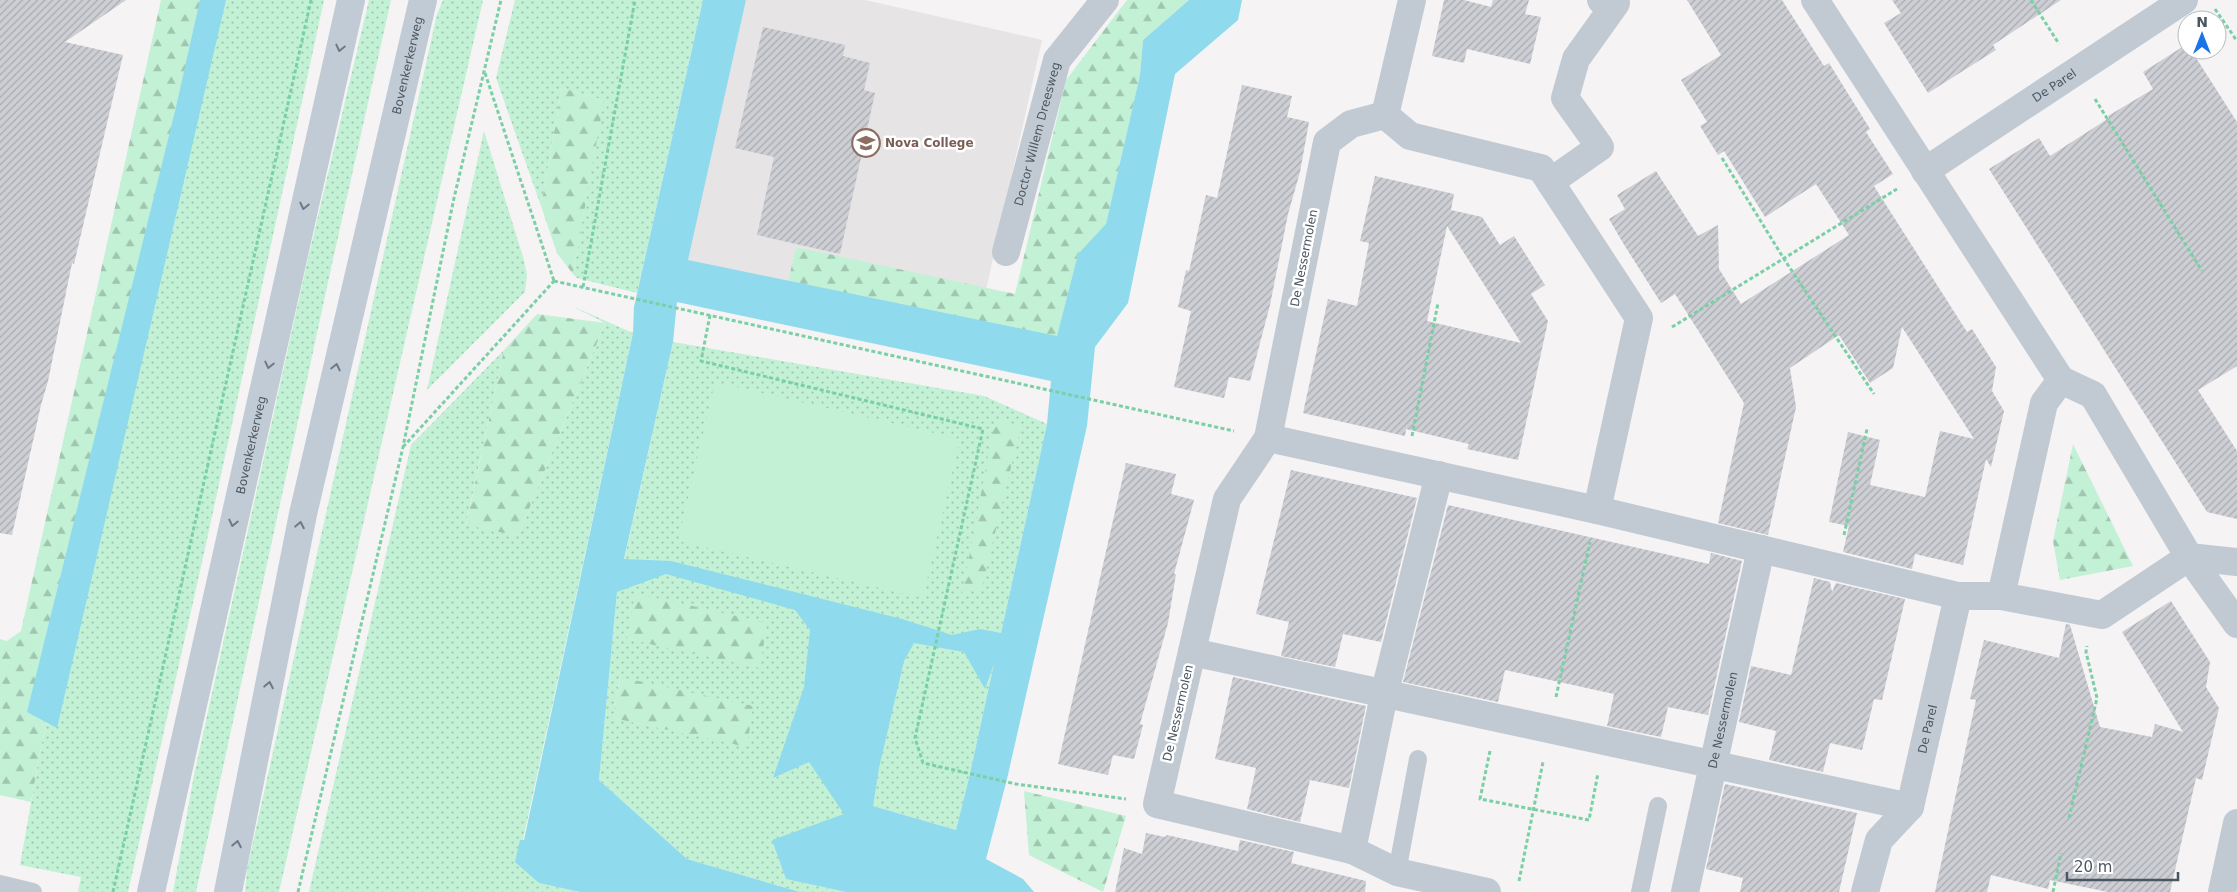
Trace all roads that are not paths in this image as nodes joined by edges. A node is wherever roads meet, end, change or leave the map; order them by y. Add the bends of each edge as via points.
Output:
1 (351, 0) edge
2 (423, 0) edge
3 (1105, 0) edge
4 (1412, 0) edge
5 (1601, 0) edge
6 (1815, 0) edge
7 (2184, 0) edge
8 (1385, 115) junction
9 (1925, 171) junction
10 (1550, 182) junction
11 (1006, 252) dead end
12 (2061, 380) junction
13 (1268, 438) junction
14 (1439, 475) junction
15 (1597, 510) junction
16 (1761, 549) junction
17 (2189, 557) junction
18 (2237, 562) edge
19 (1958, 596) junction
20 (2001, 596) junction
21 (2237, 624) edge
22 (1192, 652) junction
23 (1384, 695) junction
24 (1418, 759) dead end
25 (1713, 764) junction
26 (1658, 806) dead end
27 (1910, 807) junction
28 (2237, 822) edge
29 (1352, 850) junction
30 (1397, 872) junction
31 (0, 884) edge
32 (33, 892) edge
33 (151, 892) edge
34 (228, 892) edge
35 (1487, 892) edge
36 (1640, 892) edge
37 (1685, 892) edge
38 (1865, 892) edge
39 (2222, 892) edge

1 -> 33 main road, Bovenkerkerweg
34 -> 2 main road, Bovenkerkerweg via 302,514
3 - 11 street, Doctor Willem Dreesweg via 1057,60
4 - 8 street
5 - 10 street via 1616,3 1576,59 1565,98 1600,147
6 - 9 street
7 - 9 street, De Parel
8 - 10 street via 1410,136 1541,168
8 - 13 street, De Nessermolen via 1351,124 1327,142
9 - 12 street
10 - 15 street via 1639,318
12 - 17 street via 2093,395
12 - 20 street via 2044,403
13 - 14 street
13 - 22 street, De Nessermolen via 1227,499
14 - 15 street
14 - 23 street
15 - 16 street
16 - 19 street
16 - 25 street, De Nessermolen
17 - 18 street
17 - 20 street via 2102,615
17 - 21 street
19 - 20 street
19 - 27 street, De Parel
22 - 23 street
22 - 29 street, De Nessermolen via 1157,804
23 - 25 street
23 - 29 street
24 - 30 lane
25 - 27 street
25 - 37 street, De Nessermolen
26 - 36 lane
27 - 38 street via 1879,840
28 - 39 street
29 - 30 street
30 - 35 street
31 - 32 lane

